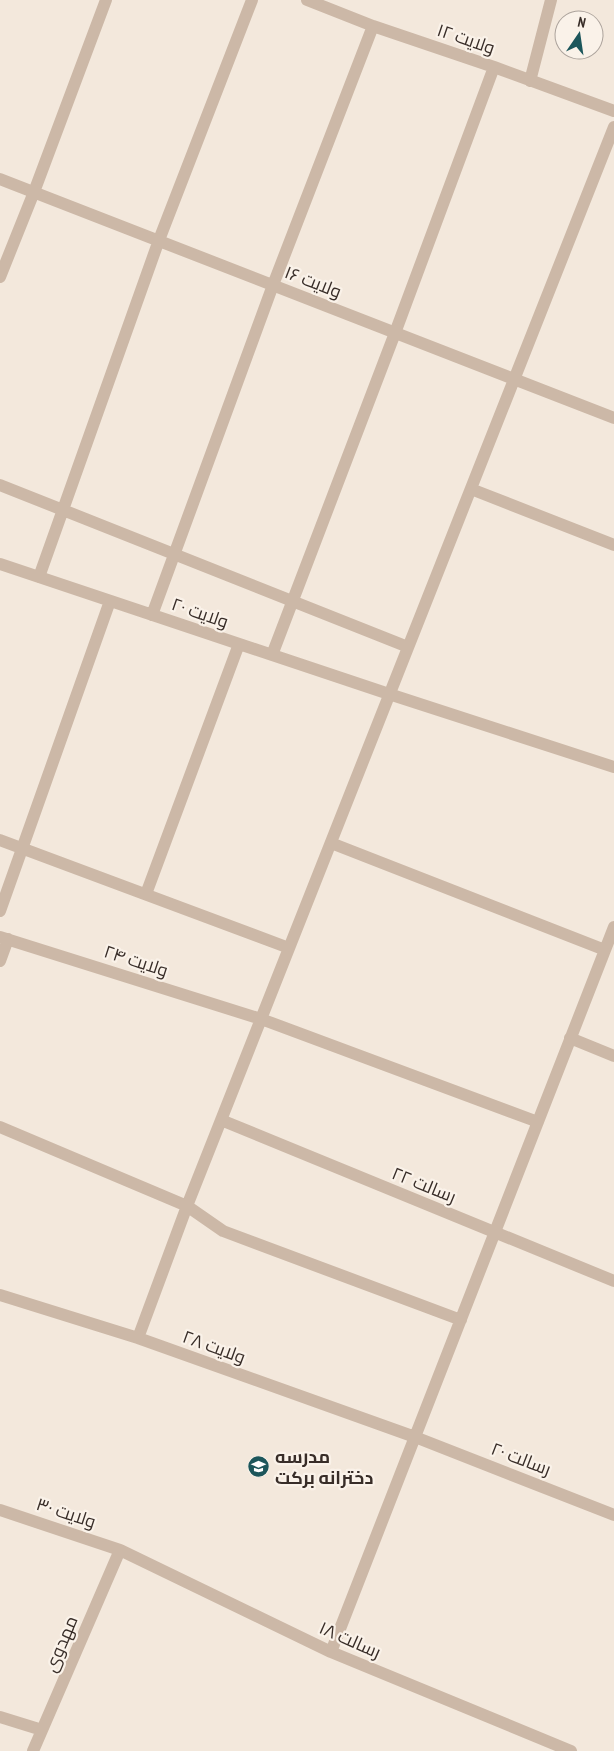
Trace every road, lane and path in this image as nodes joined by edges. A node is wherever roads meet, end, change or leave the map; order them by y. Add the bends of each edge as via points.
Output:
1 (106, 0) edge
2 (252, 0) edge
3 (307, 0) edge
4 (551, 0) edge
5 (373, 26) junction
6 (494, 67) junction
7 (530, 81) junction
8 (614, 111) edge
9 (614, 126) edge
10 (0, 178) edge
11 (34, 192) junction
12 (159, 240) junction
13 (0, 277) edge
14 (273, 285) junction
15 (395, 333) junction
16 (514, 379) junction
17 (614, 418) edge
18 (0, 485) edge
19 (471, 489) junction
20 (63, 510) junction
21 (614, 545) edge
22 (174, 554) junction
23 (0, 564) edge
24 (39, 577) junction
25 (110, 601) junction
26 (293, 601) junction
27 (152, 615) junction
28 (238, 644) junction
29 (408, 647) junction
30 (272, 655) junction
31 (389, 694) junction
32 (614, 767) edge
33 (0, 840) edge
34 (331, 843) junction
35 (24, 848) junction
36 (146, 894) junction
37 (0, 912) edge
38 (614, 927) edge
39 (4, 938) edge
40 (289, 948) junction
41 (605, 950) junction
42 (0, 961) edge
43 (261, 1019) junction
44 (570, 1038) junction
45 (614, 1056) edge
46 (221, 1120) junction
47 (538, 1122) junction
48 (0, 1127) edge
49 (187, 1206) junction
50 (494, 1233) junction
51 (614, 1281) edge
52 (0, 1295) edge
53 (460, 1320) junction
54 (138, 1338) junction
55 (415, 1437) junction
56 (0, 1510) edge
57 (614, 1515) edge
58 (120, 1550) junction
59 (331, 1652) junction
60 (0, 1717) edge
61 (42, 1730) junction
62 (33, 1751) edge
63 (571, 1751) edge

1 - 11 street
2 - 12 street
3 - 5 street, ولایت ۱۲
4 - 7 street
5 - 6 street, ولایت ۱۲
5 - 14 street
6 - 7 street, ولایت ۱۲
6 - 15 street
7 - 8 street, ولایت ۱۲
9 - 16 street
10 - 11 street, ولایت ۱۶
11 - 12 street, ولایت ۱۶
11 - 13 street
12 - 14 street, ولایت ۱۶
12 - 20 street
14 - 15 street, ولایت ۱۶
14 - 22 street
15 - 16 street, ولایت ۱۶
15 - 26 street
16 - 17 street, ولایت ۱۶
16 - 19 street
18 - 20 street
19 - 21 street
19 - 29 street
20 - 22 street
20 - 24 street
22 - 26 street
22 - 27 street
23 - 24 street, ولایت ۲۰
24 - 25 street, ولایت ۲۰
25 - 27 street, ولایت ۲۰
25 - 35 street
26 - 29 street
26 - 30 street
27 - 28 street, ولایت ۲۰
28 - 30 street, ولایت ۲۰
28 - 36 street
29 - 31 street
30 - 31 street, ولایت ۲۰
31 - 32 street, ولایت ۲۰
31 - 34 street
33 - 35 street
34 - 40 street
34 - 41 street
35 - 36 street
35 - 37 street
36 - 40 street
38 - 41 street
39 - 42 street
39 - 43 street, ولایت ۲۴
40 - 43 street
41 - 44 street
43 - 46 street
43 - 47 street, ولایت ۲۴
44 - 45 street
44 - 47 street
46 - 49 street
46 - 50 street, رسالت ۲۲
47 - 50 street
48 - 49 street
49 - 53 street via 223,1231
49 - 54 street
50 - 51 street, رسالت ۲۲
50 - 53 street
52 - 54 street, ولایت ۲۸
53 - 55 street
54 - 55 street, ولایت ۲۸
55 - 57 street, رسالت ۲۰
55 - 59 street
56 - 58 street, ولایت ۳۰
58 - 59 street, رسالت ۱۸
58 - 61 street, مهدوی
59 - 63 street, رسالت ۱۸
60 - 61 street
61 - 62 street, مهدوی

